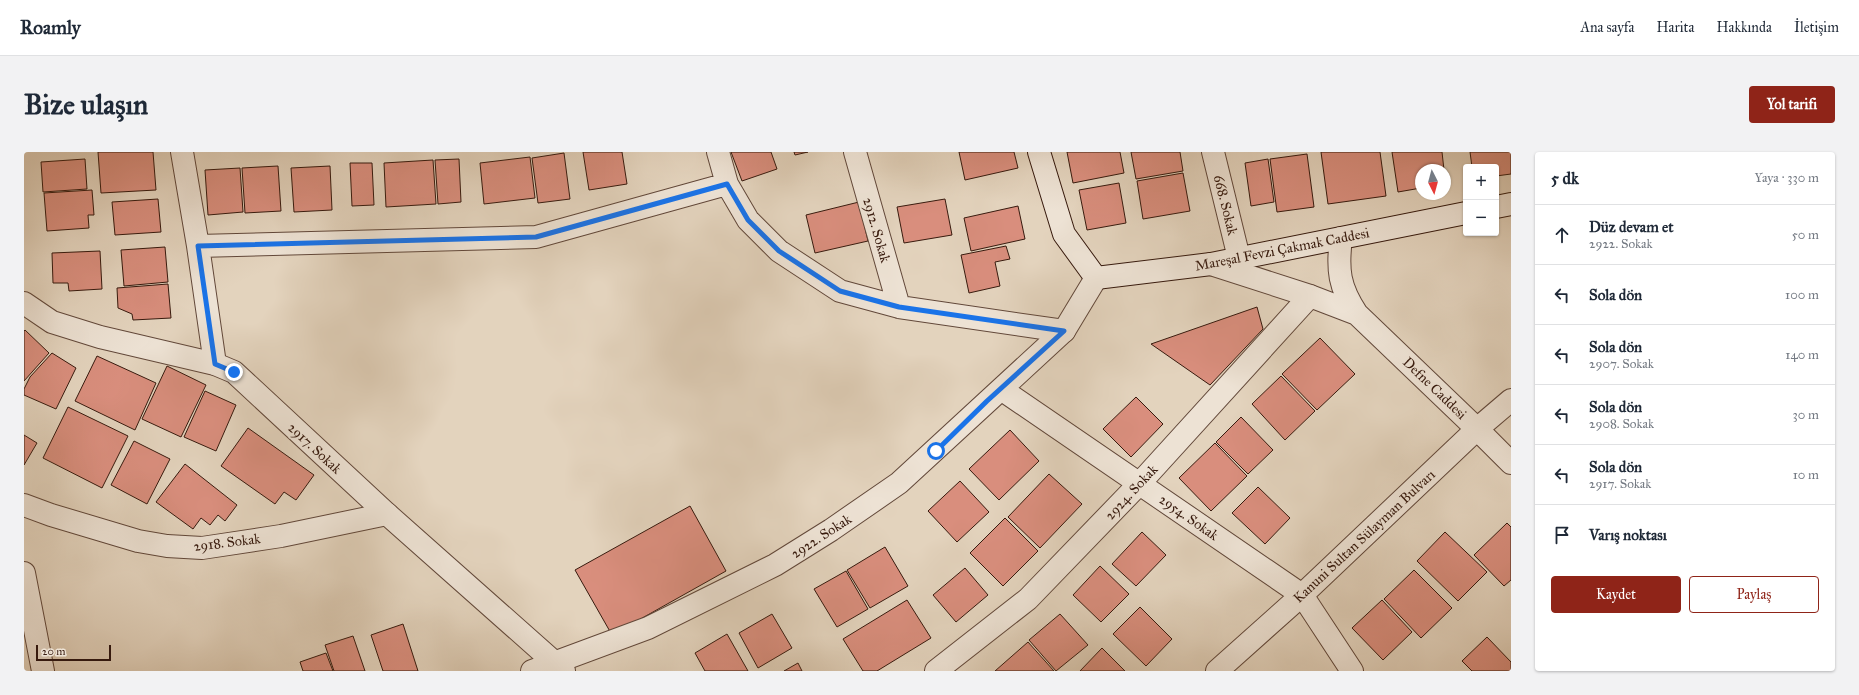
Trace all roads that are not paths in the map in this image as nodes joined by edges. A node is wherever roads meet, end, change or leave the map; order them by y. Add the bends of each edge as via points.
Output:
1 (182, 152) edge
2 (718, 152) edge
3 (855, 152) edge
4 (1039, 152) edge
5 (1213, 152) edge
6 (727, 184) junction
7 (1511, 204) edge
8 (1499, 206) edge
9 (1463, 214) edge
10 (1341, 238) junction
11 (198, 246) junction
12 (1240, 258) junction
13 (1211, 264) junction
14 (1096, 278) junction
15 (1310, 296) junction
16 (24, 303) edge
17 (899, 307) junction
18 (1357, 314) junction
19 (1064, 331) junction
20 (215, 364) junction
21 (1001, 389) junction
22 (1511, 400) edge
23 (1478, 429) junction
24 (1511, 463) edge
25 (1140, 483) junction
26 (24, 505) edge
27 (387, 514) junction
28 (24, 573) edge
29 (1302, 595) junction
30 (559, 667) edge
31 (43, 671) edge
32 (532, 671) edge
33 (936, 671) edge
34 (1217, 671) edge
35 (1352, 671) edge

1 - 11 street
2 - 6 street
3 - 17 street, 2912. Sokak
4 - 14 street via 1064,234
5 - 12 street, 668. Sokak
6 - 11 street via 536,237
6 - 17 street via 748,220 779,251 840,291
7 - 8 street
9 - 10 street, Mareşal Fevzi Çakmak Caddesi
10 - 12 street, Mareşal Fevzi Çakmak Caddesi
10 - 18 street via 1339,274 1347,298
11 - 20 street
12 - 13 street, Mareşal Fevzi Çakmak Caddesi
13 - 14 street, Mareşal Fevzi Çakmak Caddesi
13 - 15 street
14 - 19 street
15 - 18 street
15 - 25 street, 2924. Sokak
16 - 20 street, 2917. Sokak via 52,322 100,337
17 - 19 street
18 - 23 street, Defne Caddesi
19 - 21 street, 2922. Sokak
20 - 27 street, 2917. Sokak via 234,372
21 - 25 street, 2954. Sokak
21 - 30 street, 2922. Sokak via 899,483 844,522 775,565 648,628
22 - 23 street, Kanuni Sultan Sülayman Bulvarı
23 - 24 street, Defne Caddesi
23 - 29 street, Kanuni Sultan Sülayman Bulvarı
25 - 29 street, 2954. Sokak
25 - 33 street, 2924. Sokak via 1028,599
26 - 27 street, 2918. Sokak via 51,516 138,541 202,548 281,536
27 - 30 street, 2917. Sokak
28 - 31 street
29 - 34 street, Kanuni Sultan Sülayman Bulvarı
29 - 35 street, 2954. Sokak
30 - 32 street, 2922. Sokak

